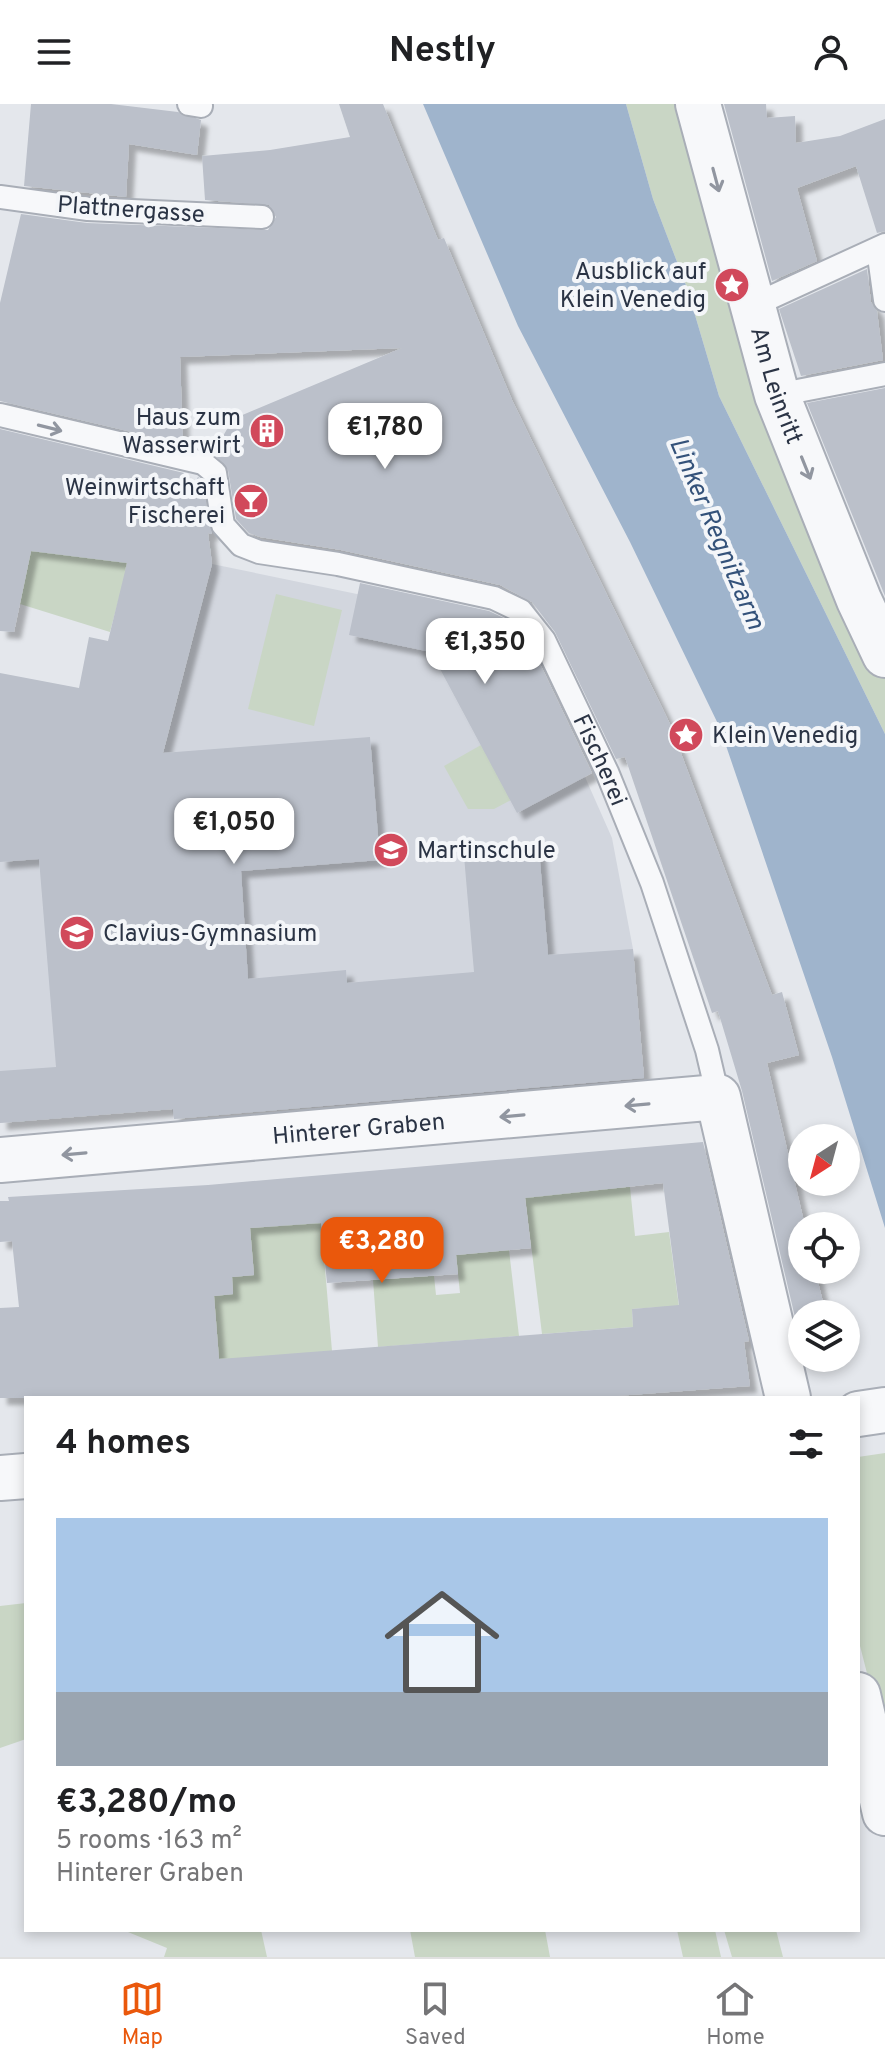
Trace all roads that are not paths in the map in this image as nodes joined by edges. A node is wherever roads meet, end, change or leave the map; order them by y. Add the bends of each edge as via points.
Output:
1 (698, 104) edge
2 (0, 197) edge
3 (262, 217) dead end
4 (881, 247) edge
5 (885, 300) edge
6 (754, 305) junction
7 (885, 374) edge
8 (777, 395) junction
9 (0, 415) edge
10 (885, 655) edge
11 (718, 1097) junction
12 (0, 1160) edge
13 (788, 1396) edge
14 (885, 1410) edge
15 (860, 1414) edge
16 (24, 1476) edge
17 (0, 1478) edge
18 (860, 1704) edge
19 (885, 1813) edge

1 -> 6 street, Am Leinritt
2 - 3 lane, Plattnergasse via 88,209
4 - 5 lane
4 - 6 lane
6 - 8 street, Am Leinritt
7 - 8 lane
8 -> 10 street, Am Leinritt
9 -> 11 lane, Fischerei via 203,463 215,473 223,525 241,545 259,552 494,598 521,611 544,640 652,883
11 -> 12 street, Hinterer Graben
11 - 13 street, Fischerei
14 - 15 street
16 - 17 street
18 - 19 street

